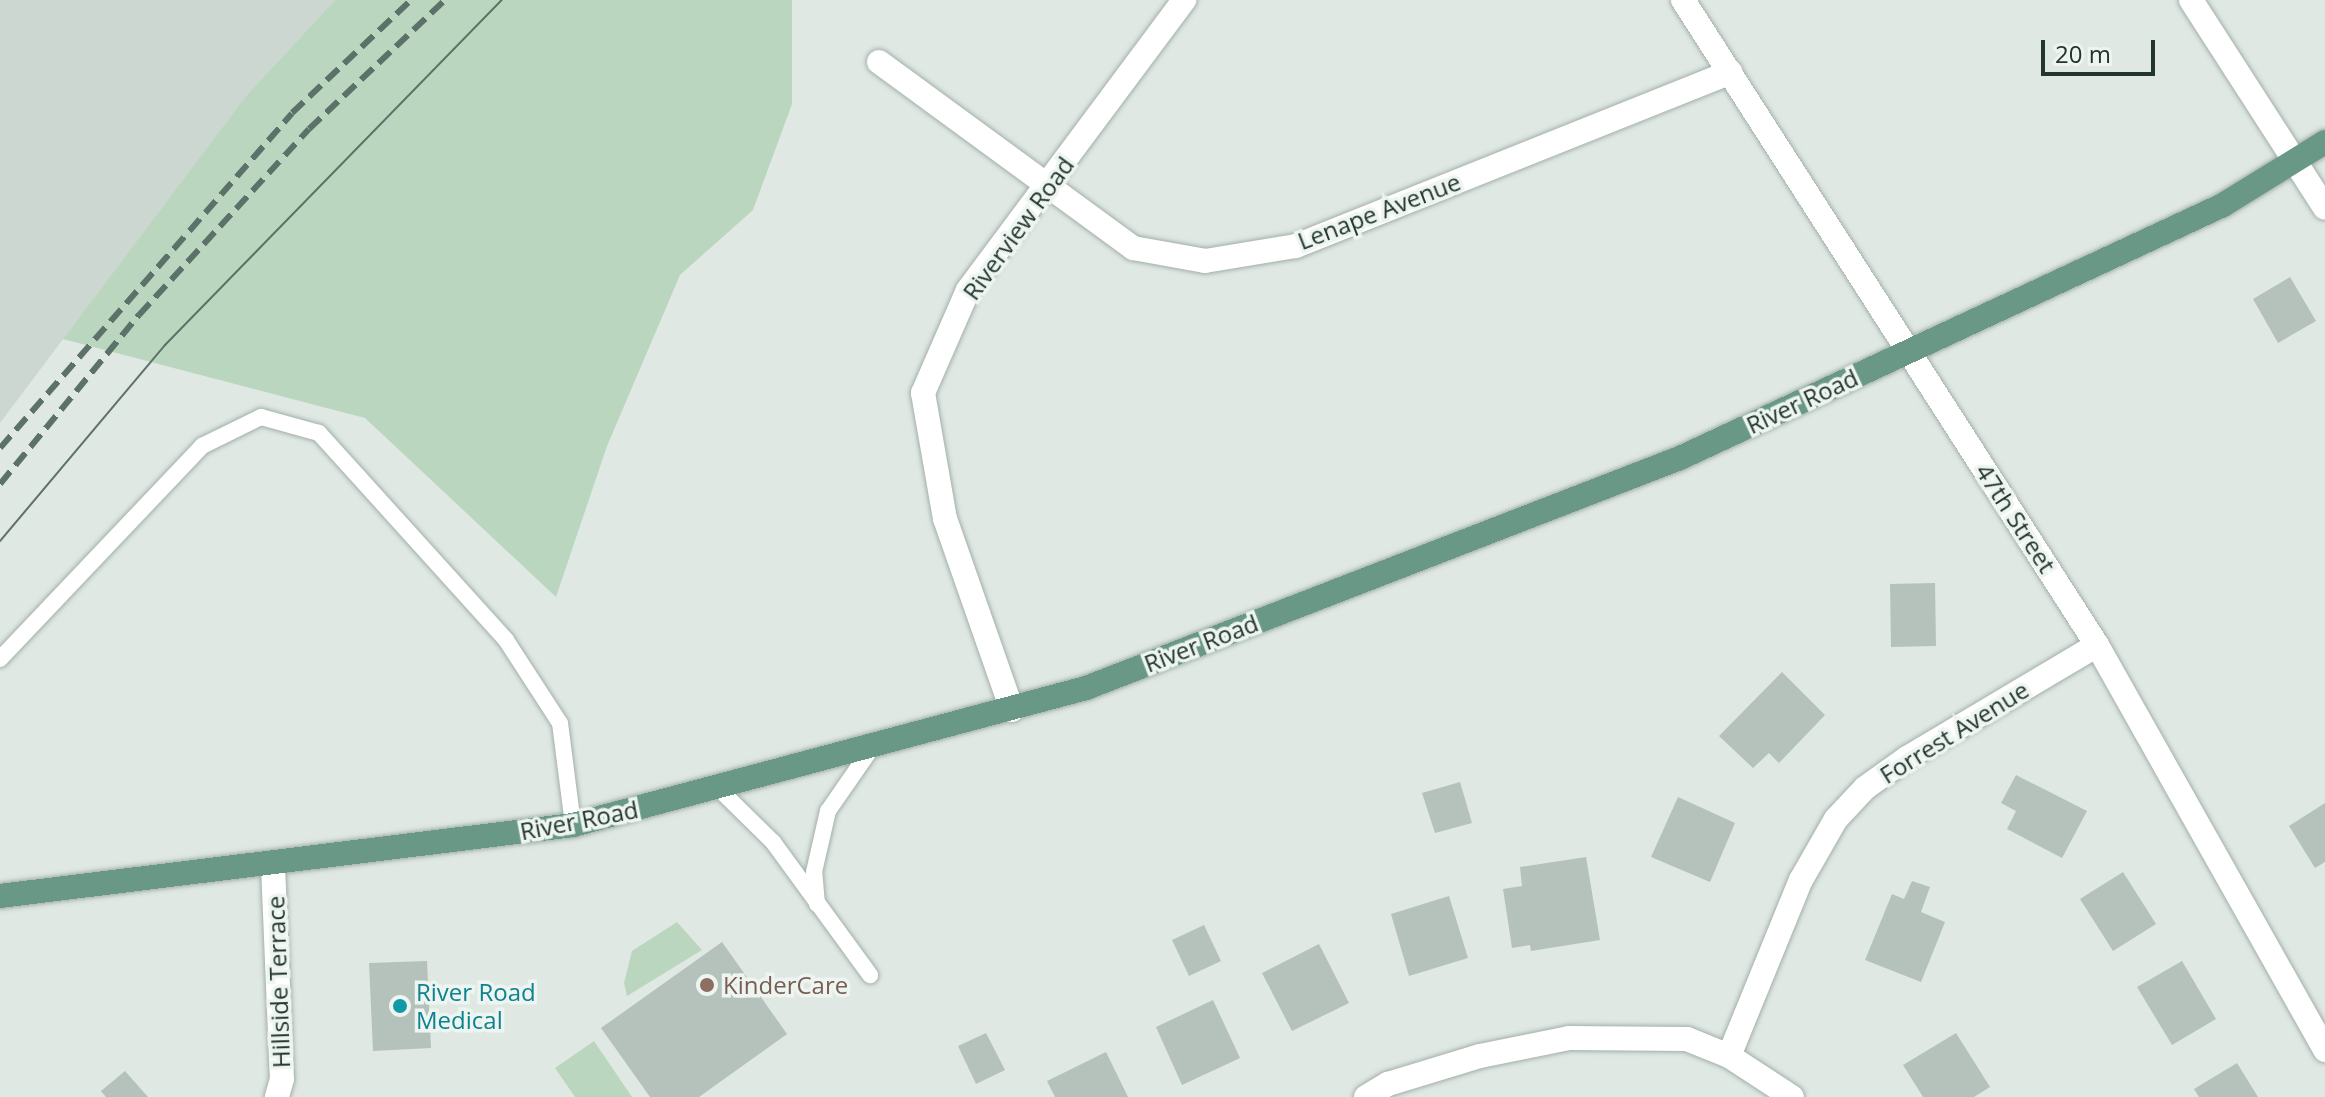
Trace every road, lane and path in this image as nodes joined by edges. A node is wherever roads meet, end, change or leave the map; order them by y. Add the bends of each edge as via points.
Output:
1 (1184, 0) edge
2 (1683, 0) edge
3 (2191, 0) edge
4 (879, 62) dead end
5 (1730, 72) junction
6 (2325, 142) edge
7 (2296, 161) junction
8 (1047, 185) junction
9 (2325, 208) edge
10 (1910, 351) junction
11 (2097, 645) junction
12 (0, 659) edge
13 (1012, 710) junction
14 (871, 749) junction
15 (719, 789) junction
16 (573, 825) junction
17 (273, 866) junction
18 (0, 896) edge
19 (817, 905) junction
20 (870, 975) dead end
21 (2322, 1039) edge
22 (1729, 1056) junction
23 (277, 1097) edge
24 (1366, 1097) edge
25 (1792, 1097) edge

1 - 8 street, Riverview Road
2 - 5 street, 47th Street
3 - 7 street
4 - 8 street, Lenape Avenue
5 - 8 street, Lenape Avenue via 1296,246 1205,261 1133,248
5 - 10 street, 47th Street
6 - 7 main road, River Road
7 - 9 street
7 - 10 main road, River Road via 2223,205
8 - 13 street, Riverview Road via 968,290 923,393 945,519
10 - 11 street, 47th Street
10 - 13 main road, River Road via 1680,458 1086,688
11 - 21 street, 47th Street
11 - 22 street, Forrest Avenue via 1907,758 1865,788 1836,819 1801,880
12 - 16 lane via 202,446 261,417 319,433 506,640 560,723
13 - 14 main road, River Road
14 - 15 main road, River Road
14 - 19 lane via 828,811 814,872
15 - 16 main road, River Road
15 - 19 lane via 773,842
16 - 17 main road, River Road
17 - 18 main road, River Road
17 - 23 street, Hillside Terrace via 282,1079
19 - 20 lane
22 - 24 street via 1687,1039 1569,1038 1480,1056 1388,1084
22 - 25 street

